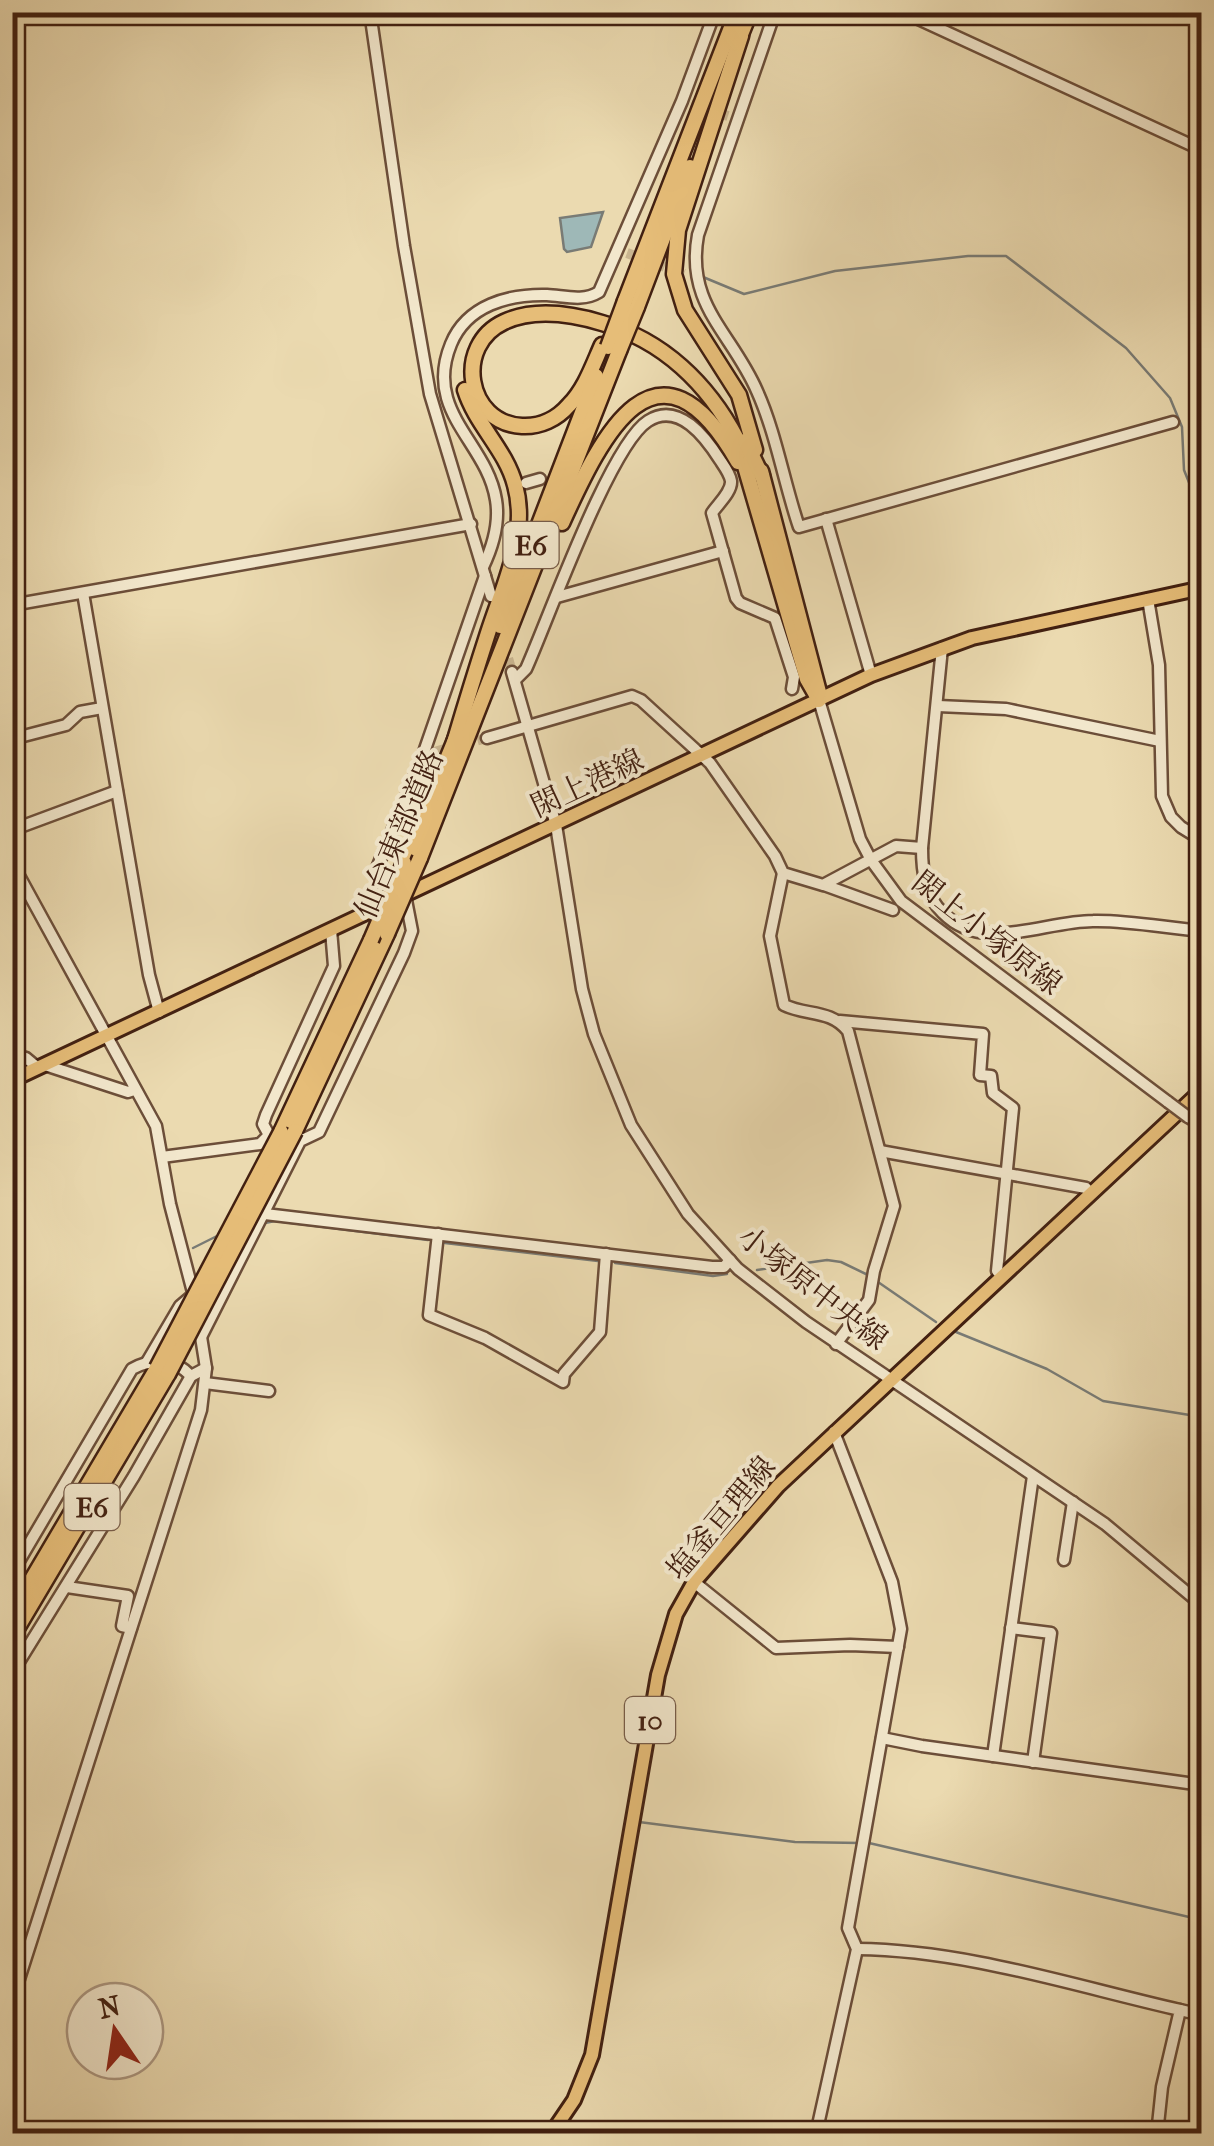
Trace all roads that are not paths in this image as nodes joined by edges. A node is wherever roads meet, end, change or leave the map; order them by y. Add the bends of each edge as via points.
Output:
1 (370, 12) edge
2 (715, 12) edge
3 (737, 12) edge
4 (750, 12) edge
5 (775, 12) edge
6 (903, 12) edge
7 (741, 36) junction
8 (1202, 150) edge
9 (684, 274) tunnel mouth
10 (696, 279) junction
11 (627, 303) junction
12 (610, 348) junction
13 (1174, 422) dead end
14 (620, 458) junction
15 (607, 461) dead end
16 (540, 478) dead end
17 (755, 478) junction
18 (526, 483) dead end
19 (826, 519) junction
20 (470, 524) junction
21 (724, 551) junction
22 (484, 571) junction
23 (1202, 588) edge
24 (82, 593) junction
25 (491, 596) dead end
26 (557, 597) junction
27 (1148, 599) junction
28 (12, 605) edge
29 (942, 648) junction
30 (871, 675) junction
31 (792, 689) dead end
32 (820, 700) junction
33 (938, 706) junction
34 (102, 708) junction
35 (476, 722) junction
36 (529, 728) junction
37 (12, 738) edge
38 (486, 738) tunnel mouth
39 (1160, 741) junction
40 (454, 743) junction
41 (701, 757) junction
42 (116, 791) junction
43 (556, 825) junction
44 (12, 830) edge
45 (1202, 840) edge
46 (922, 848) junction
47 (870, 860) junction
48 (12, 864) edge
49 (782, 873) junction
50 (823, 885) junction
51 (406, 895) junction
52 (390, 902) junction
53 (892, 910) dead end
54 (331, 930) junction
55 (1202, 931) edge
56 (159, 1012) junction
57 (840, 1020) junction
58 (107, 1036) junction
59 (12, 1054) edge
60 (42, 1067) junction
61 (12, 1080) edge
62 (134, 1090) junction
63 (1202, 1090) edge
64 (1202, 1125) edge
65 (286, 1135) junction
66 (880, 1151) junction
67 (162, 1158) junction
68 (1009, 1174) junction
69 (1091, 1194) junction
70 (266, 1214) junction
71 (438, 1234) junction
72 (606, 1254) junction
73 (730, 1260) junction
74 (1002, 1276) junction
75 (194, 1294) junction
76 (201, 1338) junction
77 (836, 1344) junction
78 (157, 1368) junction
79 (206, 1368) junction
80 (191, 1376) junction
81 (890, 1379) junction
82 (205, 1383) junction
83 (269, 1391) dead end
84 (834, 1432) junction
85 (1034, 1476) junction
86 (1073, 1502) junction
87 (1064, 1560) dead end
88 (12, 1574) edge
89 (694, 1582) junction
90 (67, 1587) junction
91 (1202, 1605) edge
92 (12, 1612) edge
93 (131, 1628) junction
94 (1011, 1628) junction
95 (12, 1637) edge
96 (898, 1647) junction
97 (12, 1673) edge
98 (882, 1738) junction
99 (992, 1756) junction
100 (1033, 1762) junction
101 (1202, 1785) edge
102 (857, 1949) junction
103 (12, 2001) edge
104 (1180, 2010) junction
105 (1202, 2016) edge
106 (1157, 2130) edge
107 (551, 2134) edge
108 (816, 2134) edge
109 (1186, 2134) edge

1 - 20 street via 430,394
2 - 22 street via 686,102 600,292 496,302 467,320 452,341 444,384 450,411 499,490
3 - 11 highway, 仙台東部道路 / E6
4 - 7 highway, 仙台東部道路 / E6
5 - 10 street via 732,118 698,235
6 - 8 street
7 - 11 highway, 仙台東部道路 / E6
7 - 17 highway via 678,230 674,274 685,310 738,395
9 - 10 street
10 - 19 street via 758,394 799,526
11 - 12 highway, 仙台東部道路 / E6, bridge
12 - 17 highway via 570,404 547,422 506,422 489,413 474,392 474,354 502,322 550,314 603,323 662,351 698,382 727,419
12 - 35 highway, 仙台東部道路 / E6
12 - 40 highway, 仙台東部道路 / E6
13 - 19 street
14 - 15 street
14 - 21 street via 636,432 656,417 689,422 705,436 731,482 712,513
14 - 26 street
16 - 18 street
17 - 32 highway
17 - 35 highway via 691,406 660,397 622,415 579,486
17 - 40 highway via 716,391 653,336 606,316 552,307 515,310 487,323 465,355 464,386 514,480 519,523
19 - 30 street
20 - 22 street
20 - 24 street
21 - 26 street
21 - 31 street via 740,603 771,613 778,624
22 - 25 street
22 - 52 street via 428,754 377,868
23 - 27 main road, 閖上港線
24 - 28 street
24 - 34 street
26 - 36 street, 小塚原中央線 via 526,669 514,676
27 - 29 main road, 閖上港線
27 - 39 street via 1159,665
29 - 30 main road, 閖上港線
29 - 33 street
30 - 32 main road, 閖上港線
32 - 41 main road, 閖上港線
32 - 47 street, 閖上小塚原線
33 - 39 street via 1006,709
33 - 46 street
34 - 37 street
34 - 42 street
35 - 65 highway, 仙台東部道路 / E6, bridge via 387,934
36 - 38 street
36 - 41 street via 632,696
36 - 43 street, 小塚原中央線
39 - 45 street via 1166,808
40 - 65 highway, 仙台東部道路 / E6, bridge
41 - 43 main road, 閖上港線
41 - 49 street
42 - 44 street
42 - 56 street
43 - 51 main road, 閖上港線
43 - 73 street, 小塚原中央線 via 582,989 618,1097 657,1169
46 - 47 street via 896,846
46 - 55 street via 924,880 938,908 979,933 1092,920
47 - 50 street
47 - 64 street, 閖上小塚原線, bridge via 917,916
48 - 58 street
49 - 50 street
49 - 57 street via 770,936 784,1005
50 - 53 street
51 - 52 main road, 閖上港線
51 - 65 street via 412,931 404,953 319,1132
52 - 54 main road, 閖上港線
54 - 56 main road, 閖上港線
54 - 65 street via 334,966 264,1124
56 - 58 main road, 閖上港線
57 - 66 street
57 - 68 street via 983,1034 980,1075 991,1076 993,1093 1013,1108
58 - 60 main road, 閖上港線
58 - 62 street
59 - 60 street
60 - 61 main road, 閖上港線
60 - 62 street
62 - 67 street via 156,1126
63 - 69 main road, 塩釜亘理線 / 10
65 - 67 street
65 - 70 street
65 - 78 highway, 仙台東部道路 / E6, bridge
66 - 68 street
66 - 77 street via 894,1206 869,1300
67 - 75 street
68 - 69 street
68 - 74 street via 996,1271
69 - 74 main road, 塩釜亘理線 / 10
70 - 71 street
70 - 76 street
71 - 72 street
71 - 72 street via 428,1315 563,1382 600,1332
72 - 73 street via 712,1267
73 - 77 street, 小塚原中央線
74 - 81 main road, 塩釜亘理線 / 10
75 - 76 street
75 - 78 street via 180,1306
76 - 79 street
77 - 81 street, 小塚原中央線
78 - 80 street via 182,1366
78 - 88 street via 132,1369 49,1521
78 - 92 highway, 仙台東部道路 / E6
78 - 95 highway, 仙台東部道路 / E6
79 - 80 street
79 - 82 street
80 - 90 street
81 - 84 main road, 塩釜亘理線 / 10
81 - 85 street, 小塚原中央線
82 - 83 street
82 - 93 street
84 - 89 main road, 塩釜亘理線 / 10
84 - 96 street via 892,1582 900,1612
85 - 86 street, 小塚原中央線
85 - 94 street
86 - 87 street
86 - 91 street, 小塚原中央線
89 - 96 street via 776,1648
89 - 107 main road, 塩釜亘理線 / 10 via 676,1614 658,1674 592,2055
90 - 93 street via 128,1596 122,1626
90 - 97 street
93 - 103 street
94 - 99 street
94 - 100 street via 1050,1633
96 - 98 street
98 - 99 street
98 - 102 street via 848,1928
99 - 100 street
100 - 101 street
102 - 104 street via 960,1959
102 - 108 street
104 - 105 street
104 - 106 street
106 - 109 street

